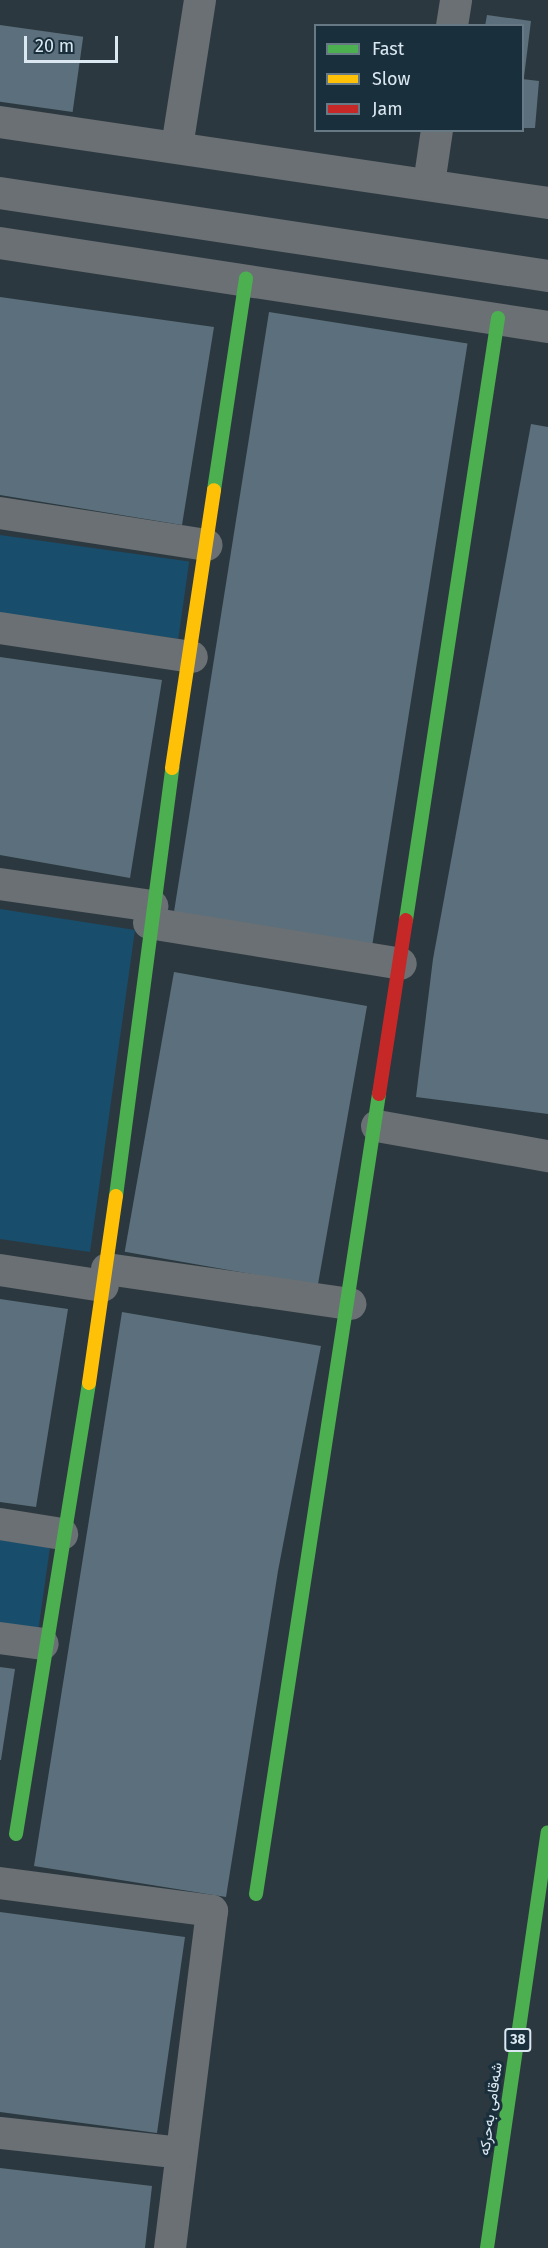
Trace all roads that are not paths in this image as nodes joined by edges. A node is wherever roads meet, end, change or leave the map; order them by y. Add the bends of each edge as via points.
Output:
1 (200, 0) edge
2 (456, 0) edge
3 (452, 24) edge
4 (0, 122) edge
5 (437, 132) edge
6 (177, 147) junction
7 (429, 184) junction
8 (0, 193) edge
9 (548, 203) edge
10 (0, 243) edge
11 (548, 276) edge
12 (246, 278) junction
13 (498, 318) junction
14 (548, 327) edge
15 (0, 513) edge
16 (207, 545) junction
17 (0, 628) edge
18 (192, 657) junction
19 (0, 884) edge
20 (151, 915) junction
21 (401, 964) junction
22 (377, 1126) junction
23 (548, 1156) edge
24 (0, 1270) edge
25 (105, 1277) junction
26 (350, 1304) junction
27 (0, 1524) edge
28 (62, 1534) junction
29 (0, 1638) edge
30 (43, 1644) junction
31 (548, 1832) edge
32 (16, 1834) dead end
33 (0, 1883) edge
34 (256, 1894) dead end
35 (0, 2133) edge
36 (181, 2153) junction
37 (170, 2248) edge
38 (488, 2248) edge

1 - 6 street
2 - 3 street
4 - 6 street
5 - 7 street
6 - 7 street
7 - 9 street
8 - 11 street
10 - 12 street
12 - 13 street
12 - 16 street
13 - 14 street
13 - 21 street
15 - 16 street
16 - 18 street
17 - 18 street
18 - 20 street
19 - 20 street
20 - 21 street
20 - 25 street
21 - 22 street
22 - 23 street
22 - 26 street
24 - 25 street
25 - 26 street
25 - 28 street
26 - 34 street
27 - 28 street
28 - 30 street
29 - 30 street
30 - 32 street
31 - 38 street, شەقامی بەحرکە / 38
33 - 36 street via 212,1911
35 - 36 street
36 - 37 street

